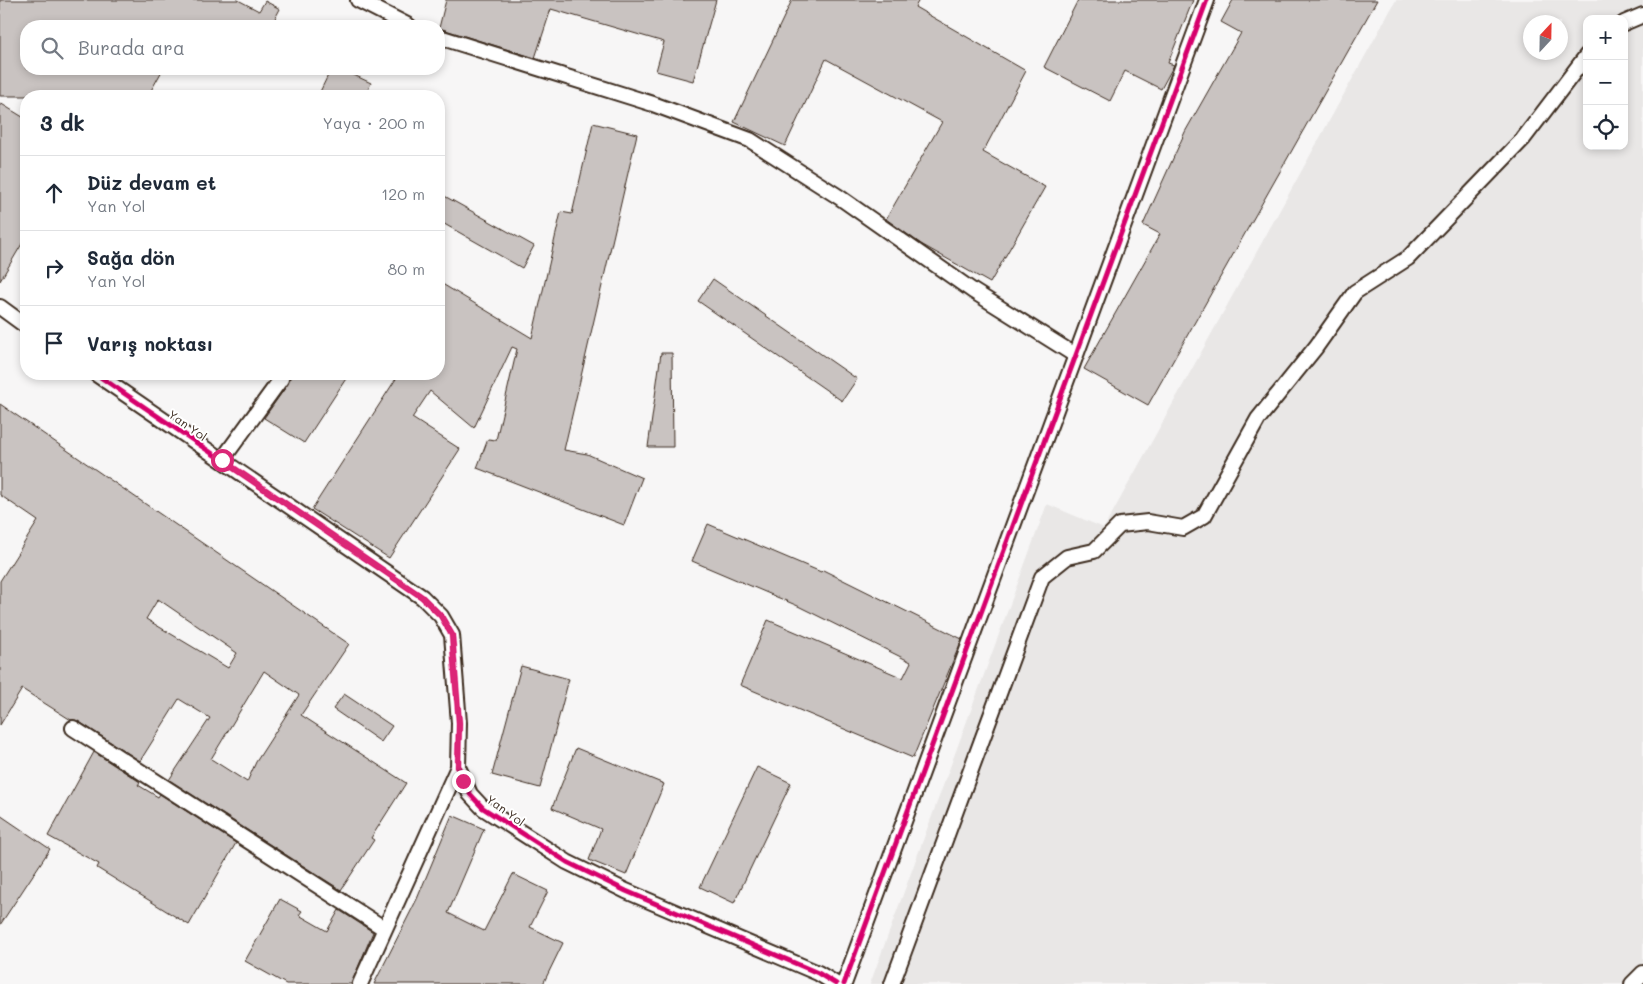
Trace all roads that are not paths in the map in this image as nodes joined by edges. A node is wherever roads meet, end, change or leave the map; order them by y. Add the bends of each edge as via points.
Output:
1 (358, 0) edge
2 (1207, 0) edge
3 (1643, 14) edge
4 (397, 20) edge
5 (1628, 21) edge
6 (445, 39) edge
7 (1584, 60) edge
8 (0, 308) edge
9 (20, 322) edge
10 (1075, 355) junction
11 (105, 380) edge
12 (280, 380) edge
13 (222, 460) junction
14 (73, 728) dead end
15 (458, 767) junction
16 (385, 929) junction
17 (1643, 973) edge
18 (360, 984) edge
19 (836, 984) edge
20 (844, 984) edge
21 (892, 984) edge
22 (1632, 984) edge

1 - 4 street
2 - 10 street
3 - 5 street
6 - 10 street via 653,104 750,140 839,197 973,291
7 - 21 street via 1523,139 1408,258 1355,292 1316,348 1258,419 1204,516 1183,528 1148,522 1120,524 1094,551 1067,557 1042,577
8 - 9 street
10 - 20 street
11 - 13 street, Yan Yol
12 - 13 street
13 - 15 street, Yan Yol via 422,597 441,616 452,635 456,661
14 - 16 street
15 - 16 street
15 - 19 street, Yan Yol via 470,794 483,808 567,862 626,891 818,973
16 - 18 street
17 - 22 street

